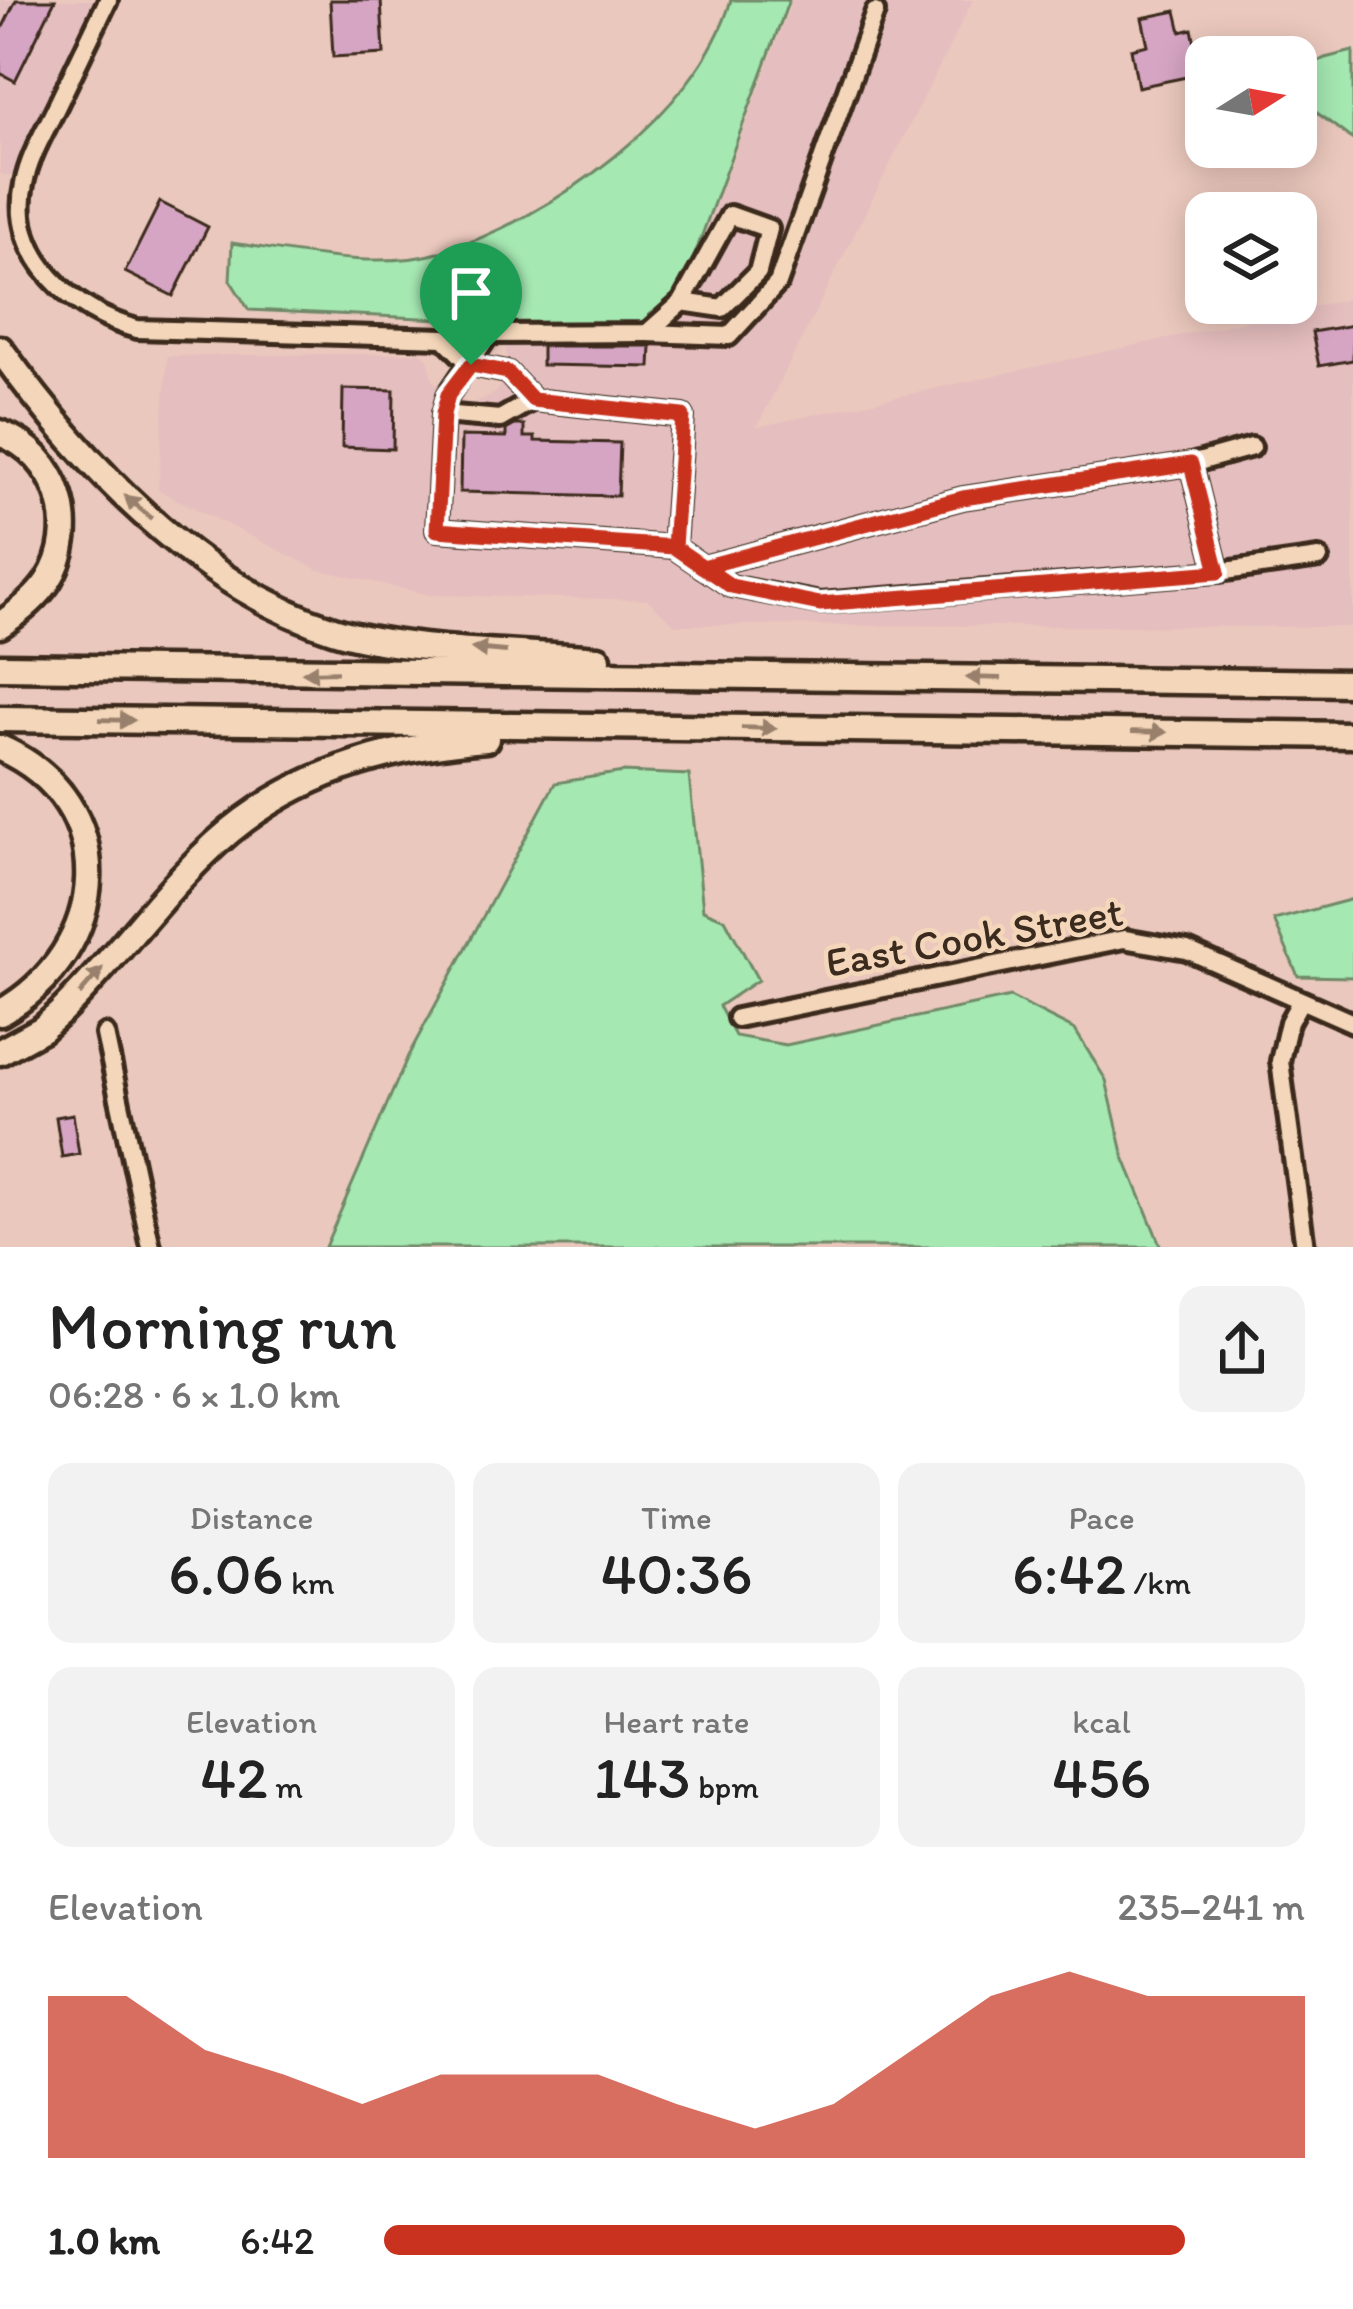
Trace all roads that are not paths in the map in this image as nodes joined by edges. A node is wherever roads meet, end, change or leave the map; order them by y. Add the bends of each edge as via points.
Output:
1 (109, 0) edge
2 (875, 12) dead end
3 (682, 302) junction
4 (647, 333) junction
5 (0, 350) edge
6 (471, 365) junction
7 (533, 400) junction
8 (443, 414) junction
9 (0, 433) edge
10 (1252, 446) dead end
11 (1191, 464) junction
12 (674, 547) junction
13 (1319, 558) dead end
14 (703, 567) junction
15 (1218, 572) junction
16 (0, 625) edge
17 (0, 668) edge
18 (815, 676) junction
19 (1353, 683) edge
20 (0, 719) edge
21 (689, 727) junction
22 (1353, 735) edge
23 (0, 748) edge
24 (1300, 1002) junction
25 (0, 1013) edge
26 (737, 1018) dead end
27 (1353, 1023) edge
28 (105, 1034) dead end
29 (0, 1052) edge
30 (151, 1247) edge
31 (1305, 1247) edge

1 - 6 street via 23,185 29,243 50,278 99,316 137,329 444,338
2 - 4 street via 778,283 729,336
3 - 3 street via 730,215 769,229 758,272 722,308
3 - 4 street
4 - 6 street via 489,334
18 -> 5 highway via 331,629 243,587 166,532 76,447
6 - 7 street via 507,372
6 - 8 street
7 - 8 street via 500,418
7 - 12 street via 683,416
8 - 12 street via 437,530
9 - 16 highway via 46,469 65,524 46,585
10 - 11 street
11 - 14 street via 963,498
11 - 15 street
12 - 14 street
13 - 15 street
14 - 15 street via 731,586 820,604
18 -> 17 highway
19 -> 18 highway
20 -> 21 highway
21 -> 22 highway
29 -> 21 highway via 69,1004 241,822 300,787 406,747
23 - 25 highway via 38,770 64,798 88,865 74,943 38,987
24 - 26 street, East Cook Street via 1187,950 1124,939
24 - 27 street, East Cook Street
24 - 31 street via 1280,1061
28 - 30 street

